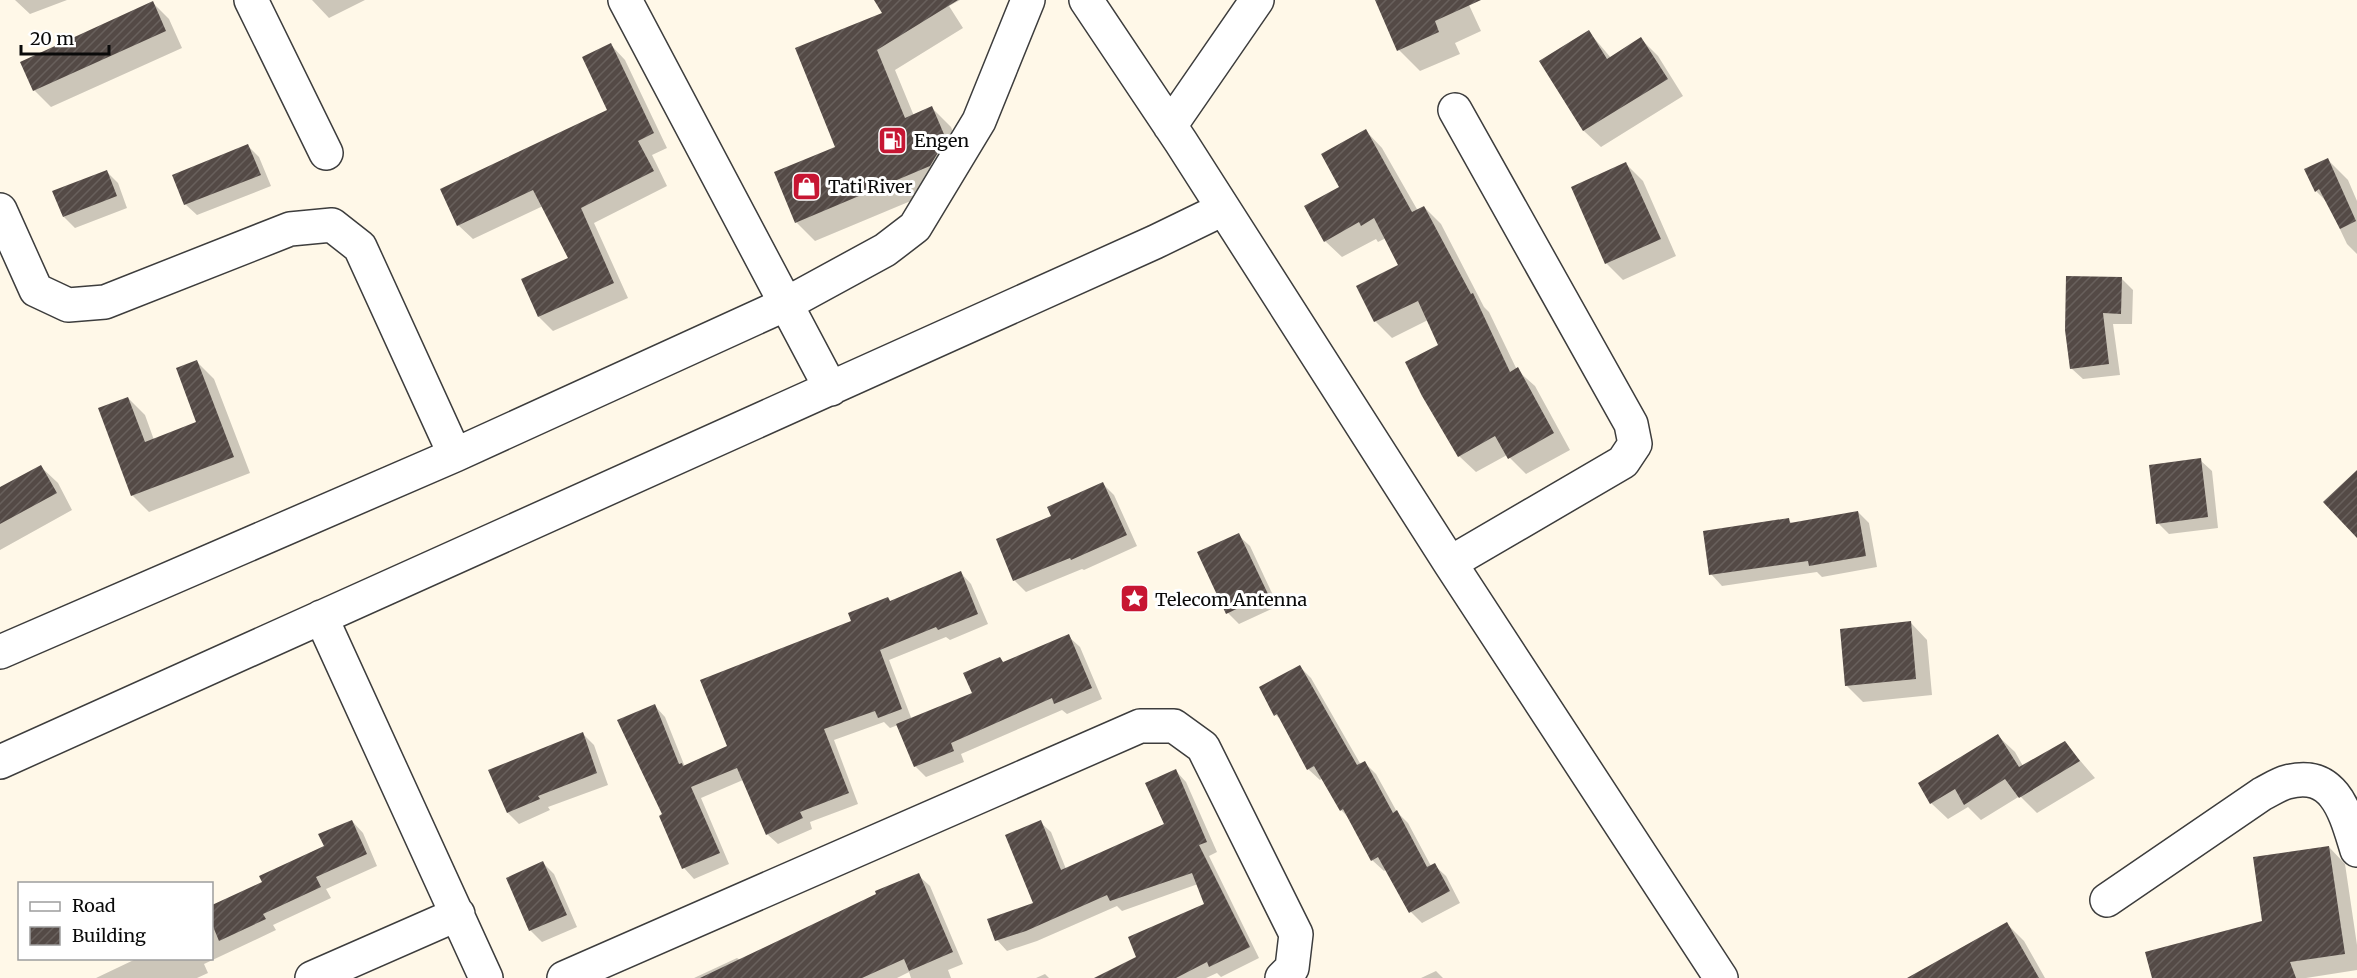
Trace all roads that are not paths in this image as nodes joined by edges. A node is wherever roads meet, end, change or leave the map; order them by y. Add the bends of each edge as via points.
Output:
1 (251, 0) edge
2 (625, 0) edge
3 (1028, 0) edge
4 (1086, 0) edge
5 (1257, 0) edge
6 (1455, 110) dead end
7 (1170, 126) junction
8 (326, 153) dead end
9 (1223, 209) junction
10 (0, 210) edge
11 (786, 304) junction
12 (831, 389) junction
13 (455, 454) junction
14 (1450, 562) junction
15 (321, 617) junction
16 (0, 652) edge
17 (0, 762) edge
18 (2357, 850) edge
19 (2107, 900) dead end
20 (458, 914) junction
21 (312, 978) edge
22 (486, 978) edge
23 (564, 978) edge
24 (1282, 978) edge
25 (1721, 978) edge

1 - 8 street
2 - 11 street
3 - 11 street via 979,121 915,227 885,250
4 - 7 street
5 - 7 street
6 - 14 street via 1631,424 1635,444 1623,462
7 - 9 street
9 - 12 street
9 - 14 street
10 - 13 street via 36,290 68,305 105,302 290,229 332,225 360,247
11 - 12 street
11 - 13 street
12 - 15 street
13 - 16 street
14 - 25 street
15 - 17 street
15 - 20 street
18 - 19 street via 2338,799 2327,786 2307,779 2286,782 2262,794
20 - 21 street
20 - 22 street
23 - 24 street via 1140,726 1174,726 1203,747 1296,934 1292,968

